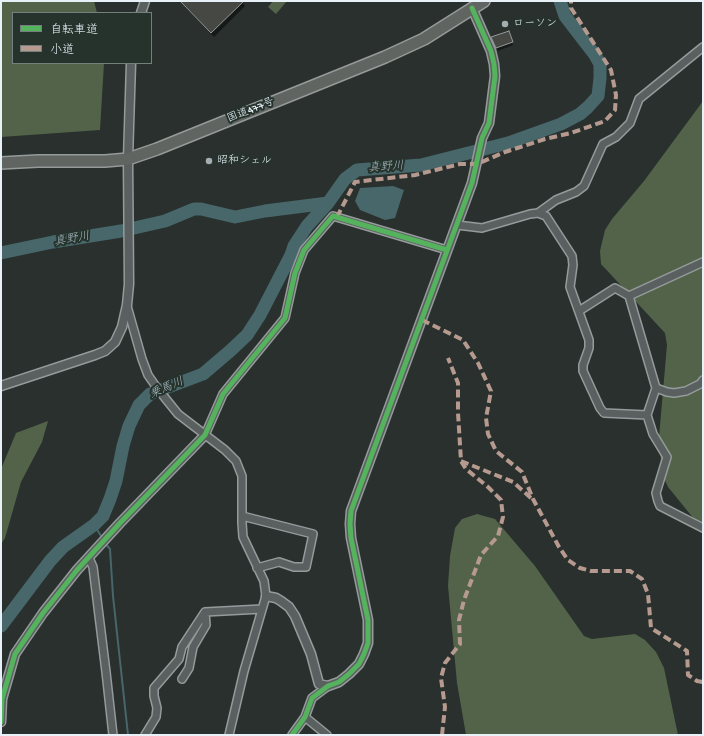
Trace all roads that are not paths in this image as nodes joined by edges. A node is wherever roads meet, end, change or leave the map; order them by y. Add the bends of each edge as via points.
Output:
1 (145, 1) edge
2 (484, 1) edge
3 (472, 8) junction
4 (141, 12) edge
5 (703, 48) edge
6 (131, 64) edge
7 (128, 159) junction
8 (1, 163) edge
9 (538, 214) junction
10 (457, 225) junction
11 (448, 250) junction
12 (703, 262) edge
13 (629, 296) junction
14 (127, 305) junction
15 (579, 311) junction
16 (703, 380) edge
17 (1, 386) edge
18 (656, 388) junction
19 (646, 415) junction
20 (205, 435) junction
21 (242, 516) junction
22 (703, 528) edge
23 (88, 558) junction
24 (257, 568) junction
25 (266, 596) junction
26 (262, 609) junction
27 (205, 612) junction
28 (182, 679) dead end
29 (328, 686) junction
30 (305, 717) junction
31 (1, 722) edge
32 (113, 735) edge
33 (145, 735) edge
34 (229, 735) edge
35 (292, 735) edge
36 (328, 735) edge

1 - 4 street
2 - 3 highway, 国道477号
3 - 7 highway, 国道477号 via 424,39 385,57
3 - 10 street via 491,51 495,76 489,123 482,138 472,183
5 - 9 street via 639,99 630,123 616,137 603,144 584,186 556,200
6 - 7 street
7 - 8 highway, 国道477号
7 - 14 street
9 - 10 street via 482,228
9 - 15 street via 546,216 572,256 570,287
10 - 11 street
11 - 20 street via 333,216 304,250 295,273 285,318 223,394
11 - 29 street via 351,511 351,538 368,620 368,643 359,664 338,682
12 - 13 street
13 - 15 street via 615,288
13 - 18 street
14 - 17 street via 120,332 115,342 105,351
14 - 20 street via 148,374 178,414
15 - 19 street via 589,340 583,371 600,408 604,413
16 - 18 street via 694,388 674,393
18 - 19 street
19 - 22 street via 653,434 667,457 656,493 660,506
20 - 21 street via 236,461 242,476
20 - 23 street
21 - 24 street via 243,537
21 - 24 street via 313,534 306,567 294,567 279,562
23 - 31 street via 43,613 15,654 2,699
23 - 32 street via 93,567
24 - 25 street via 264,581
25 - 26 street
25 - 29 street via 276,598 289,607 311,654 319,684
26 - 27 street
26 - 34 street
27 - 28 street via 206,625 193,647 188,668
27 - 33 street via 182,646 179,659 154,688 156,717
29 - 30 street via 312,698
30 - 35 street
30 - 36 street

